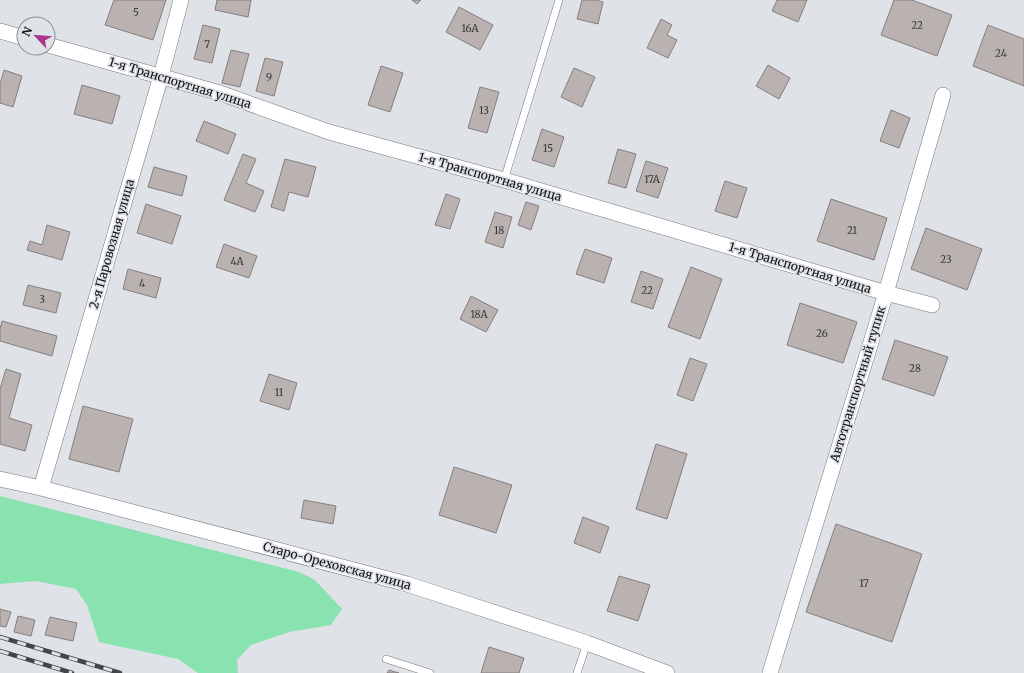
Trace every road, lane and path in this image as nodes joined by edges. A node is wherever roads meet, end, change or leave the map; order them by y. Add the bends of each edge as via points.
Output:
1 (181, 0) edge
2 (559, 0) edge
3 (0, 31) edge
4 (16, 36) edge
5 (56, 47) edge
6 (161, 76) junction
7 (943, 95) dead end
8 (504, 180) junction
9 (886, 293) junction
10 (932, 305) dead end
11 (0, 478) edge
12 (41, 488) junction
13 (587, 643) junction
14 (386, 659) dead end
15 (430, 673) edge
16 (577, 673) edge
17 (667, 673) edge
18 (770, 673) edge

1 - 6 street, 2-я Паровозная улица
2 - 8 lane
3 - 4 street
5 - 6 street, 1-я Транспортная улица
6 - 8 street, 1-я Транспортная улица via 220,93 329,132
6 - 12 street, 2-я Паровозная улица
7 - 9 street, Автотранспортный тупик
8 - 9 street, 1-я Транспортная улица
9 - 10 street, 1-я Транспортная улица
9 - 18 street, Автотранспортный тупик
11 - 12 street, Старо-Ореховская улица
12 - 13 street, Старо-Ореховская улица via 407,584
13 - 16 lane
13 - 17 street, Старо-Ореховская улица
14 - 15 lane

